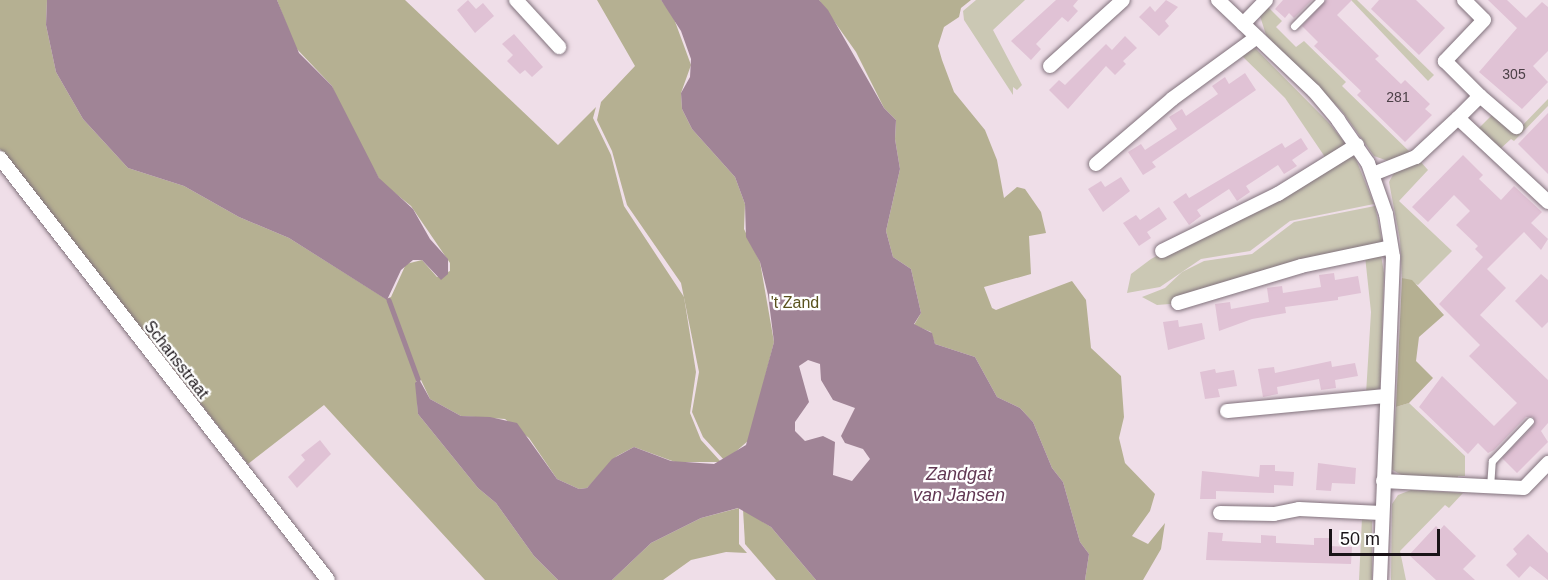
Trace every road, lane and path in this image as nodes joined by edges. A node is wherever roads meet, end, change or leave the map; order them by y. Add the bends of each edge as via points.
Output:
1 (516, 0) edge
2 (1123, 0) edge
3 (1218, 0) edge
4 (1266, 0) edge
5 (1320, 0) edge
6 (1464, 0) edge
7 (1243, 24) junction
8 (1294, 26) dead end
9 (1257, 37) junction
10 (559, 47) dead end
11 (1050, 66) dead end
12 (1480, 96) junction
13 (1458, 118) junction
14 (1516, 127) dead end
15 (1357, 145) junction
16 (0, 158) edge
17 (1096, 164) dead end
18 (1373, 174) junction
19 (1548, 202) edge
20 (1391, 247) junction
21 (1162, 251) dead end
22 (1178, 303) dead end
23 (1386, 396) junction
24 (1227, 411) dead end
25 (1530, 421) dead end
26 (1548, 463) edge
27 (1383, 481) junction
28 (1490, 487) junction
29 (1220, 513) dead end
30 (1382, 513) junction
31 (327, 580) edge
32 (1380, 580) edge

1 - 10 street
2 - 11 street
3 - 7 street
4 - 7 street
5 - 8 lane
6 - 12 street via 1484,20 1445,61
7 - 9 street
9 - 15 street via 1314,91
9 - 17 street via 1172,99
12 - 13 street
12 - 14 street
13 - 18 street via 1416,157
13 - 19 street
15 - 18 street
15 - 21 street via 1267,200
16 - 31 street, Schansstraat
18 - 20 street
20 - 22 street via 1301,266
20 - 23 street
23 - 24 street
23 - 27 street
25 - 28 lane via 1492,461
26 - 28 street via 1524,488
27 - 28 street
27 - 30 street
29 - 30 street via 1274,514 1299,509
30 - 32 street

